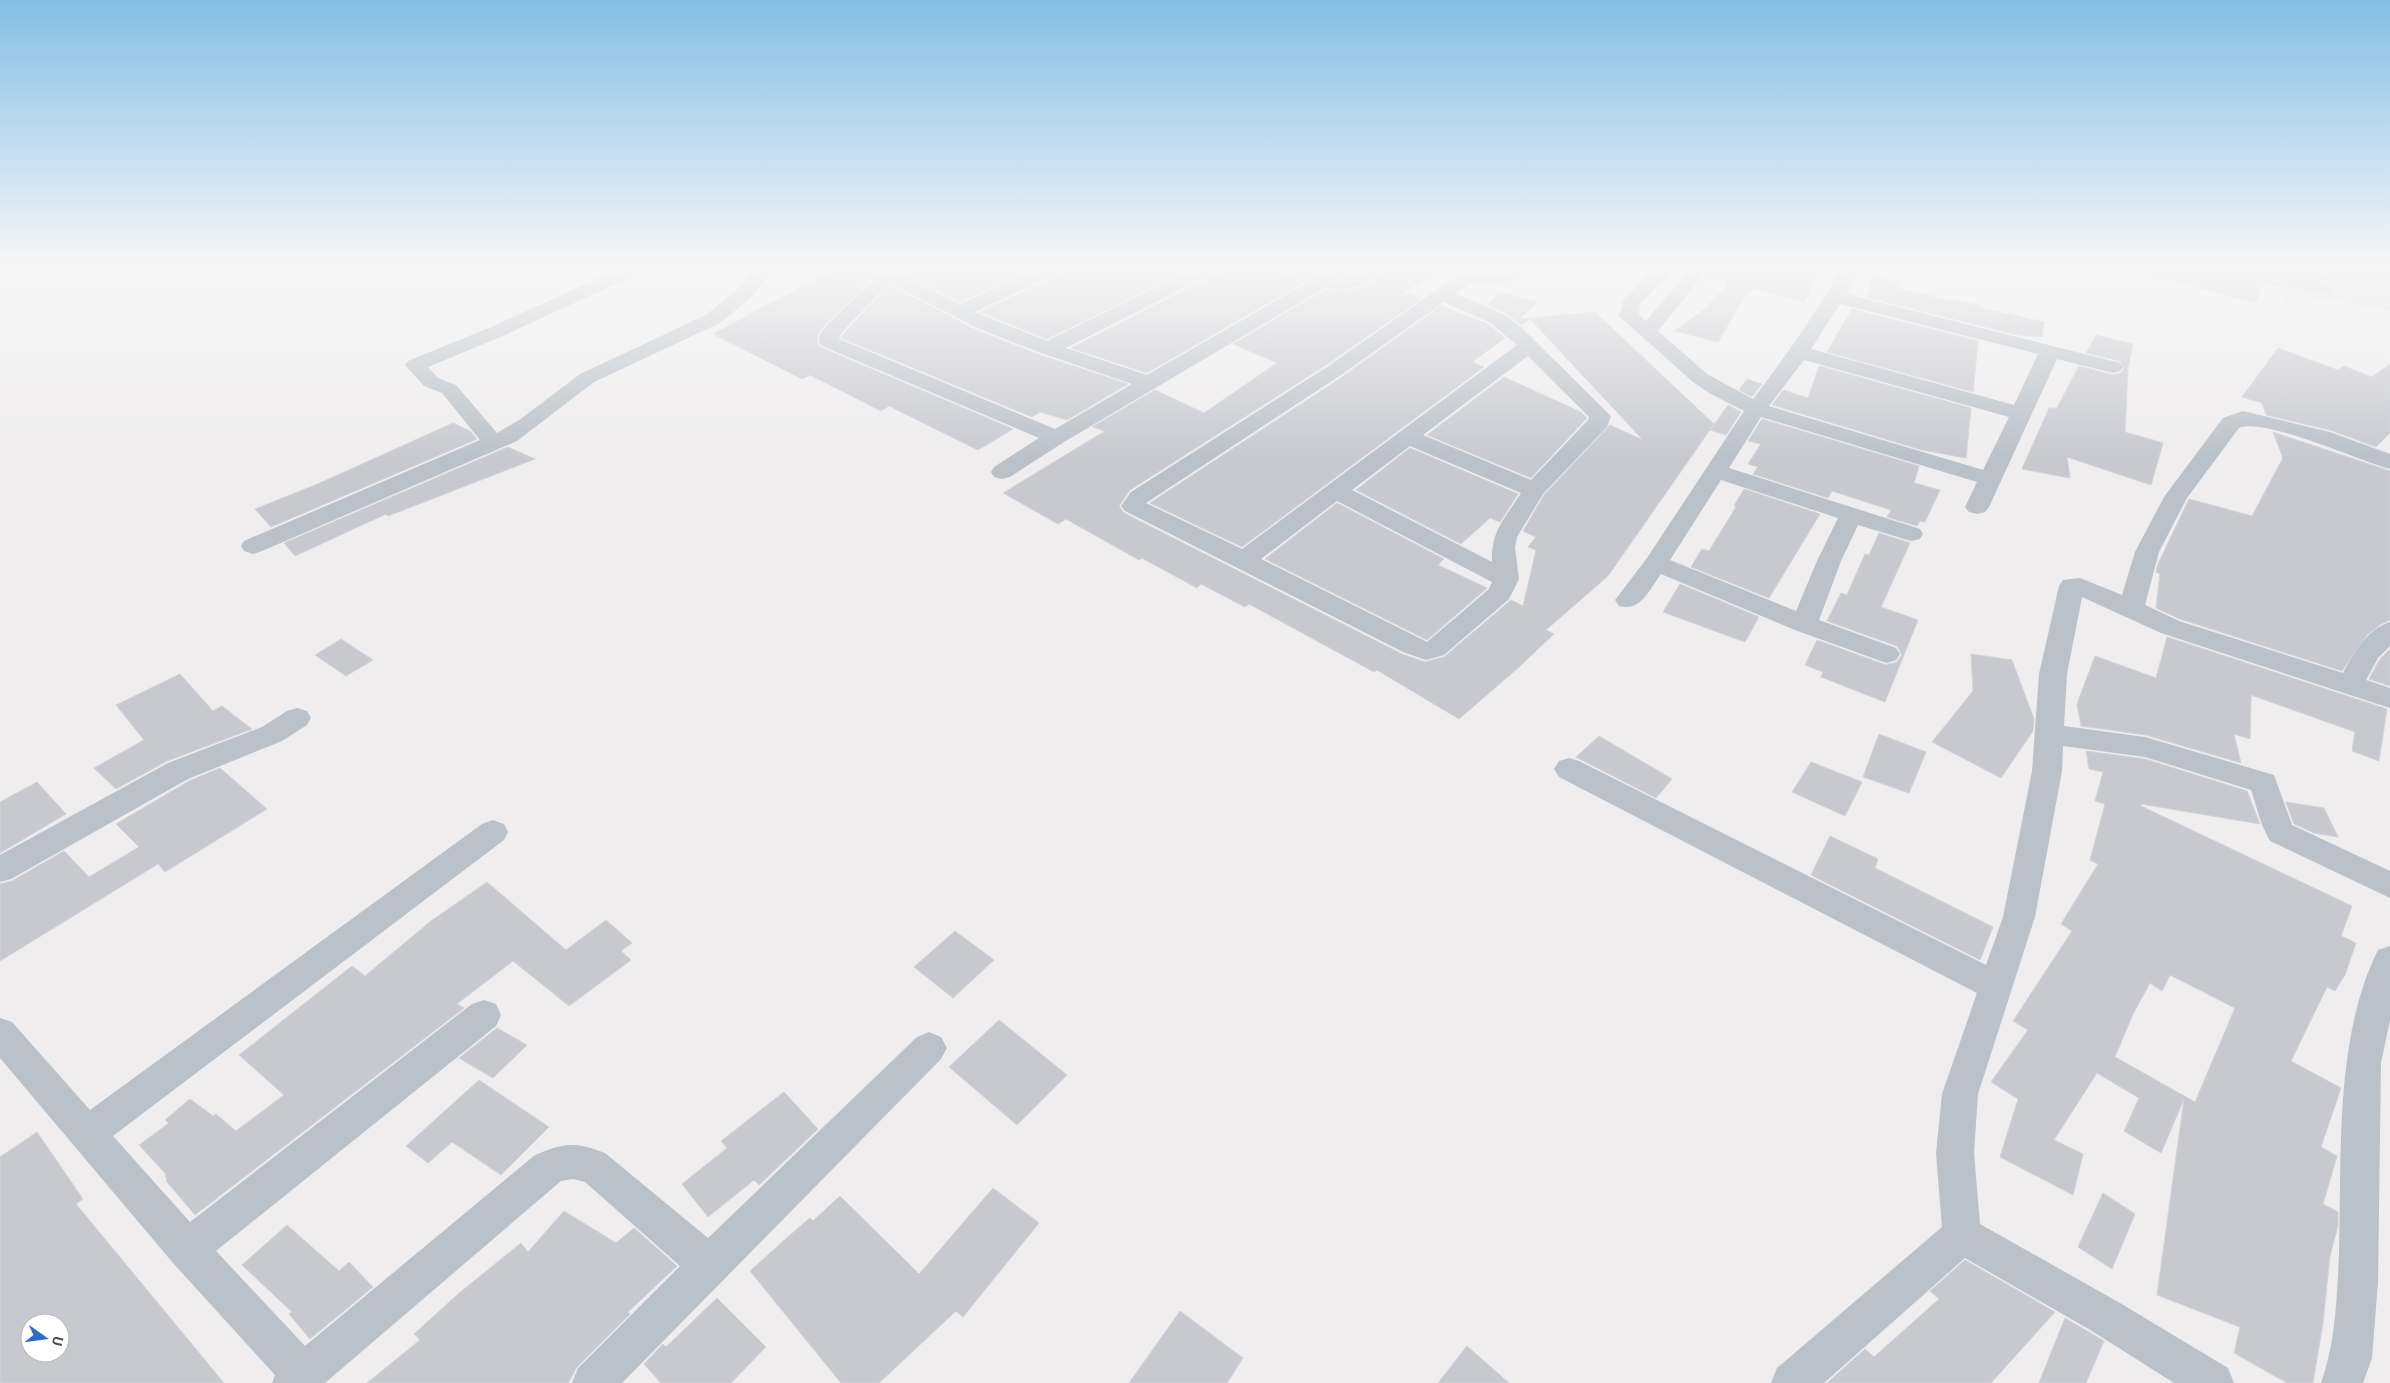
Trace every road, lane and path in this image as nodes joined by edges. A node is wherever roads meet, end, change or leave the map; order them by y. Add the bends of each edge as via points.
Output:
1 (499, 331) edge
2 (689, 331) edge
3 (833, 331) edge
4 (1001, 331) edge
5 (1084, 331) edge
6 (1239, 331) edge
7 (1392, 331) edge
8 (1514, 331) edge
9 (1647, 331) edge
10 (1813, 331) edge
11 (1969, 331) edge
12 (1528, 346) junction
13 (1048, 349) junction
14 (2050, 351) junction
15 (1799, 352) junction
16 (2113, 367) dead end
17 (1149, 383) junction
18 (1756, 409) junction
19 (2020, 413) junction
20 (1056, 437) junction
21 (1408, 437) junction
22 (493, 442) junction
23 (2390, 442) edge
24 (2369, 453) junction
25 (2390, 462) edge
26 (1716, 471) junction
27 (1002, 472) dead end
28 (1990, 479) junction
29 (1534, 490) junction
30 (1336, 492) junction
31 (1976, 507) dead end
32 (1851, 515) junction
33 (1911, 534) dead end
34 (253, 546) dead end
35 (1244, 560) junction
36 (1656, 563) junction
37 (1506, 579) junction
38 (1628, 600) dead end
39 (2131, 608) junction
40 (1804, 624) junction
41 (2390, 631) edge
42 (1887, 654) dead end
43 (2350, 684) junction
44 (2390, 698) edge
45 (297, 718) dead end
46 (2049, 734) junction
47 (1569, 769) dead end
48 (493, 832) dead end
49 (0, 870) edge
50 (2390, 885) edge
51 (2390, 960) edge
52 (1995, 986) junction
53 (484, 1015) dead end
54 (0, 1033) edge
55 (929, 1048) dead end
56 (86, 1134) junction
57 (1962, 1235) junction
58 (187, 1249) junction
59 (709, 1265) junction
60 (298, 1379) edge
61 (593, 1383) edge
62 (1792, 1383) edge
63 (2213, 1383) edge
64 (2342, 1383) edge

1 - 22 street via 414,365 431,382 449,389
2 - 22 street via 588,378 525,427
3 - 20 street via 829,342
4 - 13 street
5 - 13 street
6 - 17 street
7 - 35 street via 1138,497 1133,504 1135,509
8 - 12 street
9 - 18 street via 1700,378
10 - 15 street
11 - 14 street
12 - 21 street
12 - 29 street via 1597,411 1600,418
13 - 17 street
14 - 16 street
14 - 19 street
15 - 18 street
15 - 19 street
17 - 20 street
18 - 26 street
18 - 28 street
19 - 28 street
20 - 27 street
21 - 29 street
21 - 30 street
22 - 34 street
23 - 24 street
24 - 25 street
24 - 39 street via 2251,418 2231,423 2176,497 2147,552
26 - 32 street
26 - 36 street
28 - 31 street
29 - 37 street via 1505,537
30 - 35 street
30 - 37 street
32 - 33 street
32 - 40 street
35 - 37 street via 1426,651 1435,649 1500,593
36 - 38 street
36 - 40 street
39 - 43 street via 2170,627
39 - 46 street via 2074,584 2071,588 2053,674
40 - 42 street
41 - 43 street via 2368,652
43 - 44 street
45 - 49 street via 272,734 178,771
46 - 50 street via 2145,746 2264,783 2281,833
46 - 52 street via 2047,771 2019,917
47 - 52 street
48 - 56 street
51 - 64 street via 2381,983 2363,1063 2359,1267 2351,1358
52 - 57 street via 1960,1094 1955,1153
53 - 58 street
54 - 56 street
55 - 59 street
56 - 58 street
57 - 62 street
57 - 63 street via 2106,1317
58 - 60 street
59 - 60 street via 598,1169 588,1162 565,1161 548,1168
59 - 61 street

